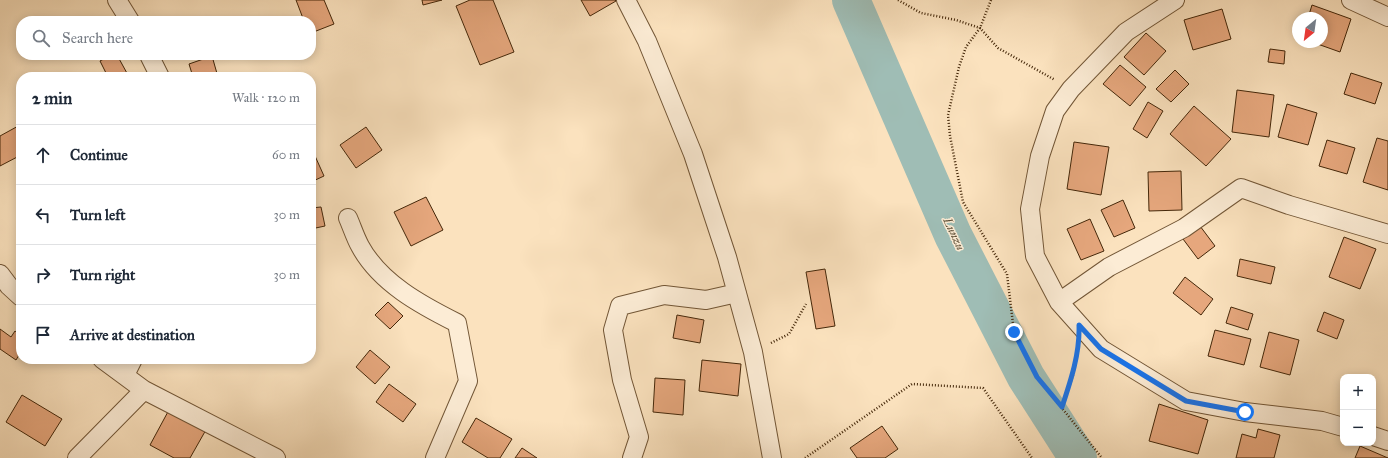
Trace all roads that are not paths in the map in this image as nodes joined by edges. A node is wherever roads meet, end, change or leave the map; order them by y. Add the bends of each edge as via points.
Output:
1 (117, 0) edge
2 (626, 0) edge
3 (1175, 0) edge
4 (1351, 0) edge
5 (127, 16) edge
6 (1388, 17) edge
7 (152, 60) edge
8 (158, 72) edge
9 (348, 218) dead end
10 (1388, 234) edge
11 (737, 293) junction
12 (1059, 302) junction
13 (109, 364) edge
14 (130, 364) edge
15 (125, 375) junction
16 (144, 390) junction
17 (1340, 426) edge
18 (1376, 437) edge
19 (1388, 440) edge
20 (77, 458) edge
21 (276, 458) edge
22 (435, 458) edge
23 (632, 458) edge
24 (772, 458) edge

1 - 5 street
2 - 11 street via 647,41 693,154
3 - 12 street via 1126,32 1071,89 1055,111 1040,156 1030,209 1035,256
4 - 6 street
7 - 8 street
9 - 22 street via 360,247 385,279 433,311 457,323 468,381
10 - 12 street via 1241,188 1184,228 1110,267
11 - 23 street via 706,300 664,295 620,306 612,330 622,380 639,437
11 - 24 street via 753,352
12 - 17 street via 1101,349 1186,401 1245,412 1322,421
13 - 15 street
14 - 15 street
15 - 16 street
16 - 20 street
16 - 21 street
18 - 19 street

